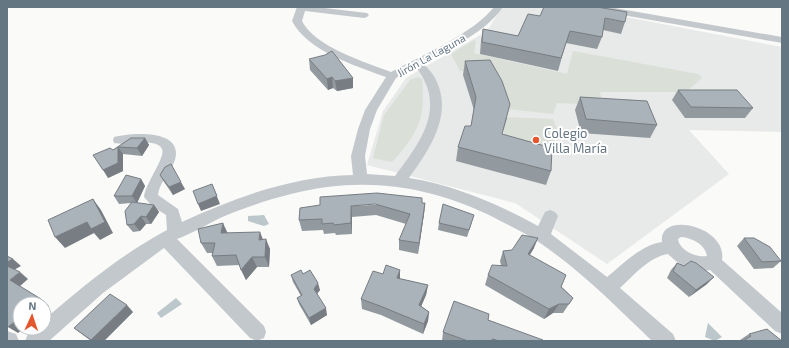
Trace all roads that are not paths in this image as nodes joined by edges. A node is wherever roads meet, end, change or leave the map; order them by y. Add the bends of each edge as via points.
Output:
1 (499, 7) edge
2 (594, 7) edge
3 (302, 8) edge
4 (364, 15) dead end
5 (767, 38) junction
6 (782, 40) edge
7 (782, 50) edge
8 (417, 62) junction
9 (392, 76) junction
10 (119, 140) dead end
11 (360, 180) junction
12 (398, 182) junction
13 (550, 216) dead end
14 (169, 236) junction
15 (542, 236) junction
16 (672, 247) junction
17 (712, 261) junction
18 (608, 287) junction
19 (782, 325) edge
20 (257, 332) dead end
21 (35, 341) edge
22 (666, 341) edge

1 - 8 street, Jirón La Laguna via 492,16 470,33
2 - 5 street
3 - 4 street
3 - 9 street via 297,21 304,32 315,41
5 - 6 street
5 - 7 street
8 - 9 street, Jirón La Laguna
8 - 12 street via 434,84 437,111 433,130
9 - 11 street, Jirón La Laguna via 371,110 364,129 358,156
10 - 14 street via 152,138 163,141 168,146 169,154 153,185 151,197 170,209 176,218
11 - 12 street
11 - 14 street via 316,184 256,198 213,214
12 - 15 street via 471,201 502,214
13 - 15 street
14 - 20 street
14 - 21 street via 111,275
15 - 18 street
16 - 17 street via 688,261 702,264
16 - 17 street via 670,241 674,232 694,232 713,246 716,252
16 - 18 street via 658,249 645,256
17 - 19 street
18 - 22 street

